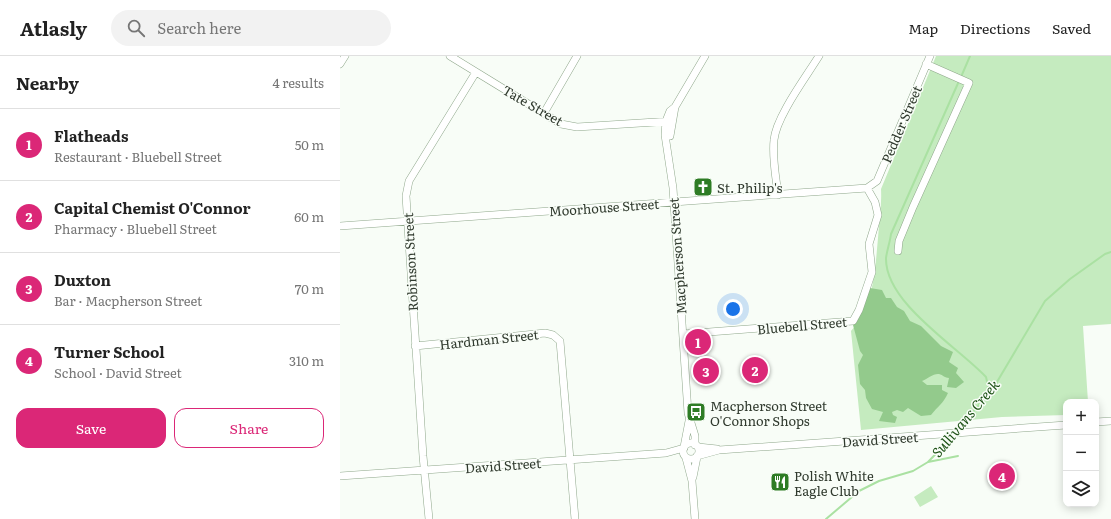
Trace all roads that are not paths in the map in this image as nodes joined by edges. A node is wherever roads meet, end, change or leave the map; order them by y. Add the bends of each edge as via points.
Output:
1 (345, 56) edge
2 (451, 56) edge
3 (577, 56) edge
4 (705, 56) edge
5 (819, 56) edge
6 (930, 56) edge
7 (340, 64) edge
8 (926, 64) junction
9 (476, 72) junction
10 (544, 114) junction
11 (669, 121) junction
12 (868, 188) junction
13 (778, 195) junction
14 (673, 202) junction
15 (408, 221) junction
16 (340, 226) edge
17 (898, 251) dead end
18 (683, 334) junction
19 (415, 346) junction
20 (689, 418) junction
21 (1111, 421) edge
22 (1099, 422) edge
23 (1063, 425) edge
24 (696, 446) junction
25 (684, 447) junction
26 (719, 450) junction
27 (666, 453) junction
28 (686, 457) junction
29 (697, 457) junction
30 (571, 460) junction
31 (424, 470) junction
32 (340, 476) edge
33 (692, 482) junction
34 (429, 519) edge
35 (575, 519) edge
36 (695, 519) edge

1 - 7 street
2 - 9 street, Tate Street
3 - 10 street
4 - 11 street, Macpherson Street
5 - 13 street via 778,124 774,139 774,156
6 - 8 street, Pedder Street
8 - 12 street, Pedder Street via 877,181
8 - 17 street via 969,83 912,206
9 - 10 street, Tate Street
9 - 15 street, Robinson Street via 410,181 406,196
10 - 11 street, Tate Street via 561,124 577,127
11 - 14 street, Macpherson Street via 670,136 667,142
12 - 13 street, Moorhouse Street
12 - 18 street, Bluebell Street via 878,215 869,244 872,272 853,321
13 - 14 street, Moorhouse Street
14 - 15 street, Moorhouse Street
14 - 18 street, Macpherson Street
15 - 16 street, Moorhouse Street
15 - 19 street, Robinson Street
18 - 20 street, Macpherson Street
19 - 30 street, Hardman Street via 545,333 557,337 562,348
19 - 31 street, Robinson Street
20 - 24 street, Macpherson Street
20 - 25 street, Macpherson Street
21 - 22 street
23 - 26 street, David Street
24 - 25 street via 689,444
24 - 26 street, David Street
24 - 29 street via 699,452
25 - 27 street, David Street
25 - 28 street via 683,453
26 - 29 street, David Street
27 - 28 street, David Street
27 - 30 street, David Street
28 - 29 street
28 - 33 street
29 - 33 street
30 - 31 street, David Street
30 - 35 street, Hardman Street
31 - 32 street, David Street
31 - 34 street, Robinson Street
33 - 36 street

